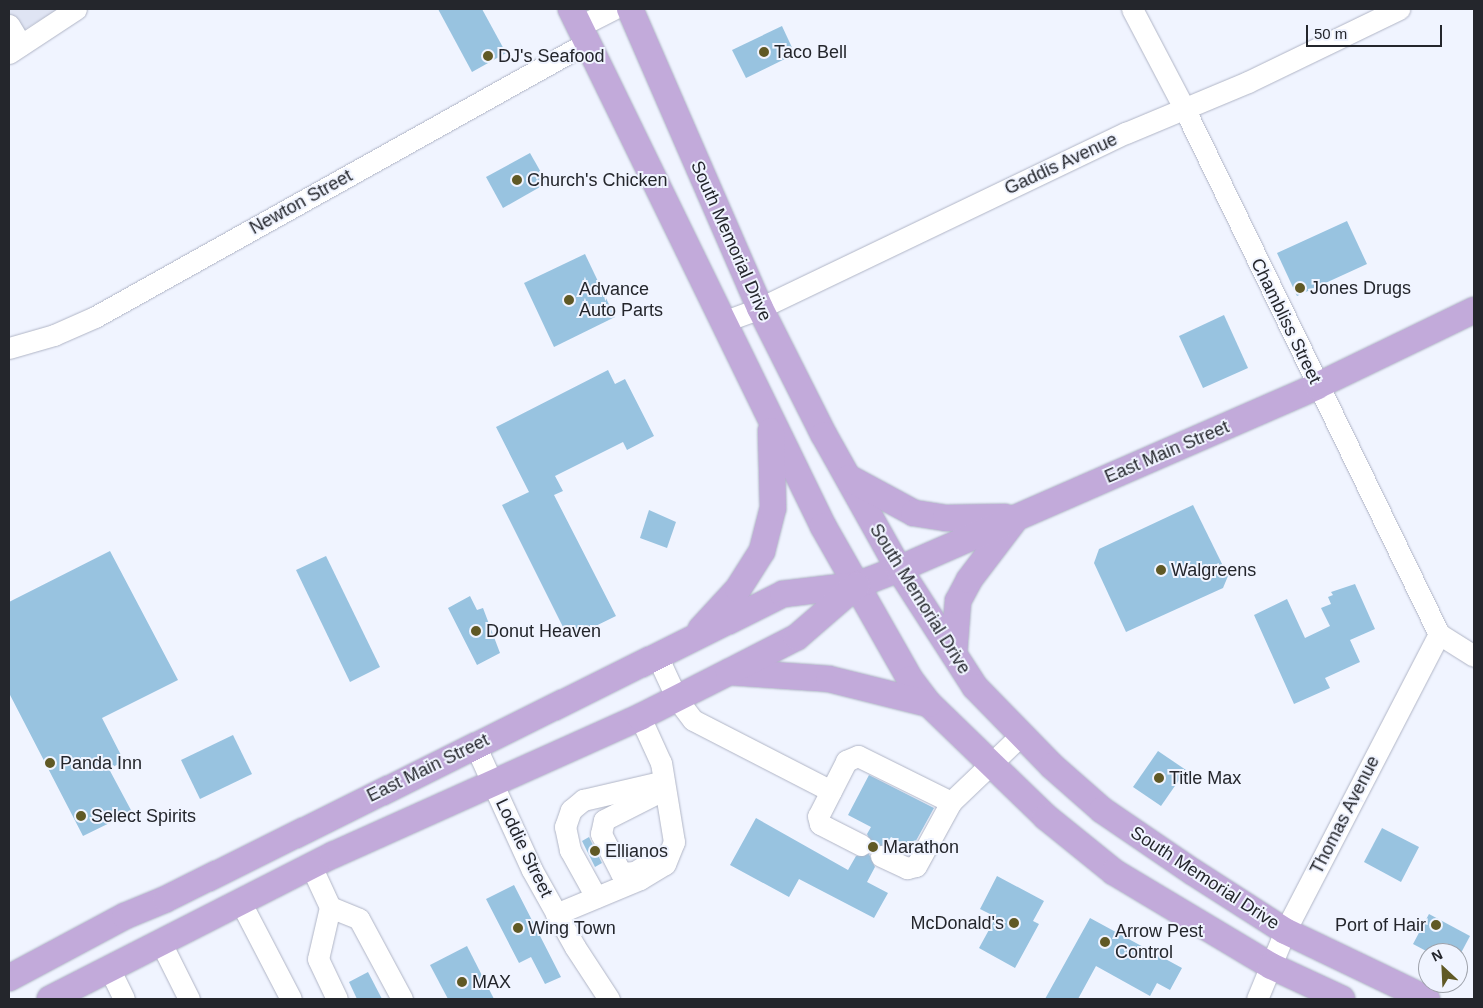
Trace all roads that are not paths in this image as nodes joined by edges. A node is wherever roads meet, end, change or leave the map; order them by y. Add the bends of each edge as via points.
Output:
1 (76, 9) edge
2 (613, 9) edge
3 (630, 9) edge
4 (1132, 9) edge
5 (1399, 9) edge
6 (9, 25) edge
7 (580, 25) edge
8 (15, 49) edge
9 (1184, 108) junction
10 (760, 308) junction
11 (1474, 310) edge
12 (725, 321) junction
13 (9, 348) edge
14 (1317, 386) junction
15 (770, 420) junction
16 (849, 478) junction
17 (1018, 516) junction
18 (899, 569) junction
19 (856, 586) junction
20 (1439, 634) junction
21 (687, 644) junction
22 (954, 654) junction
23 (1474, 656) edge
24 (658, 658) junction
25 (729, 672) junction
26 (677, 699) junction
27 (929, 704) junction
28 (640, 717) junction
29 (1021, 735) junction
30 (475, 745) junction
31 (988, 764) junction
32 (493, 785) junction
33 (664, 785) junction
34 (831, 791) junction
35 (952, 802) junction
36 (670, 820) junction
37 (861, 845) dead end
38 (881, 856) dead end
39 (311, 866) junction
40 (596, 897) junction
41 (240, 901) junction
42 (330, 907) junction
43 (556, 914) junction
44 (1285, 931) junction
45 (160, 941) junction
46 (377, 952) junction
47 (1272, 966) junction
48 (108, 968) junction
49 (9, 978) edge
50 (50, 999) edge
51 (124, 999) edge
52 (189, 999) edge
53 (291, 999) edge
54 (337, 999) edge
55 (392, 999) edge
56 (402, 999) edge
57 (609, 999) edge
58 (1257, 999) edge
59 (1342, 999) edge
60 (1427, 999) edge

1 - 8 street
2 - 7 street, Newton Street
3 - 10 main road, South Memorial Drive
4 - 9 street, Chambliss Street
5 - 9 street, Gaddis Avenue via 1248,82
6 - 8 street
7 - 12 main road
7 - 13 street, Newton Street via 95,317 54,335
9 - 10 street, Gaddis Avenue
9 - 14 street, Chambliss Street
10 - 12 street, Gaddis Avenue
10 - 16 main road, South Memorial Drive
11 - 14 main road, East Main Street
12 - 15 main road
14 - 17 main road, East Main Street
14 - 20 street, Chambliss Street
15 - 19 main road
15 - 21 main road via 773,508 762,551 738,589
16 - 17 main road via 914,513 946,518
16 - 18 main road, South Memorial Drive
17 - 18 main road, East Main Street
17 - 22 main road via 969,580 958,601
18 - 19 main road, East Main Street
18 - 22 main road, South Memorial Drive
19 - 21 main road, East Main Street via 783,594
19 - 25 main road, East Main Street via 797,637
19 - 27 main road via 910,679
20 - 23 street
20 - 44 street, Thomas Avenue
21 - 24 main road, East Main Street
22 - 29 main road, South Memorial Drive via 976,687
24 - 26 street
24 - 30 main road, East Main Street
25 - 26 main road, East Main Street
25 - 27 main road via 829,679
26 - 28 main road, East Main Street
26 - 34 street via 693,720
27 - 31 main road
28 - 32 main road, East Main Street
28 - 33 street via 661,763
29 - 31 street
29 - 44 main road, South Memorial Drive via 1102,810
30 - 32 street, Loddie Street
30 - 49 main road, East Main Street via 166,899 125,916
31 - 35 street
31 - 47 main road via 1114,872
32 - 39 main road, East Main Street
32 - 43 street, Loddie Street
33 - 36 street
33 - 36 street via 604,820 601,834 621,873 635,872 653,861
33 - 40 street via 583,800 571,810 565,827 570,850
34 - 35 street via 846,761 858,756
34 - 37 street via 818,816 820,824
35 - 38 street via 916,866 907,868
36 - 40 street via 674,842 665,864 640,879
39 - 41 main road, East Main Street
39 - 42 street
40 - 43 street
41 - 45 main road, East Main Street
41 - 53 street
42 - 46 street via 359,919
42 - 54 street via 318,959
43 - 57 street, Loddie Street
44 - 47 street, Thomas Avenue
44 - 60 main road, South Memorial Drive
45 - 48 main road, East Main Street
45 - 52 street
46 - 55 street via 381,977
46 - 56 street
47 - 58 street, Thomas Avenue
47 - 59 main road
48 - 50 main road, East Main Street
48 - 51 street

